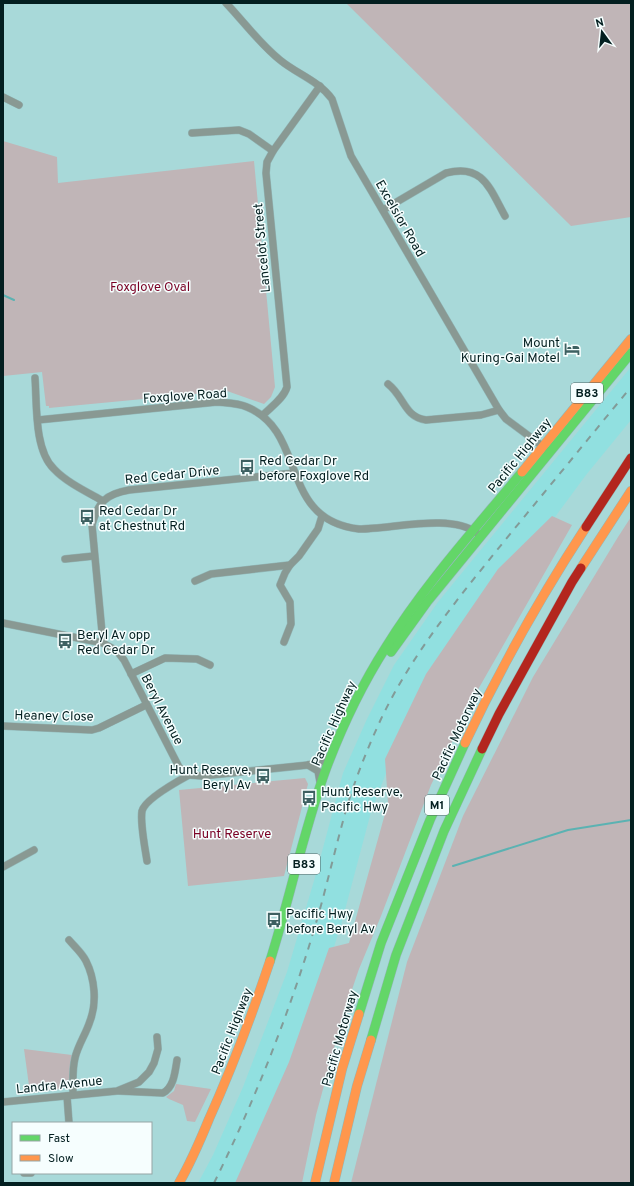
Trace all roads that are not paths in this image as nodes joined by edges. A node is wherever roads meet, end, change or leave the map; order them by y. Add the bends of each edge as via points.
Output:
1 (226, 3) edge
2 (320, 86) junction
3 (3, 97) edge
4 (19, 105) dead end
5 (192, 133) dead end
6 (273, 151) junction
7 (383, 210) junction
8 (505, 216) dead end
9 (631, 339) edge
10 (631, 353) edge
11 (35, 378) dead end
12 (388, 384) dead end
13 (499, 410) junction
14 (263, 415) junction
15 (38, 420) junction
16 (543, 447) junction
17 (550, 453) junction
18 (631, 458) edge
19 (294, 473) junction
20 (631, 491) edge
21 (103, 501) junction
22 (322, 516) junction
23 (474, 530) junction
24 (482, 536) junction
25 (94, 556) junction
26 (65, 559) dead end
27 (290, 565) junction
28 (196, 581) dead end
29 (3, 622) edge
30 (284, 642) dead end
31 (103, 643) junction
32 (210, 665) dead end
33 (131, 674) junction
34 (146, 704) junction
35 (3, 726) edge
36 (334, 751) junction
37 (308, 765) junction
38 (189, 775) junction
39 (319, 790) junction
40 (34, 850) dead end
41 (147, 861) dead end
42 (3, 867) edge
43 (69, 940) dead end
44 (157, 1037) dead end
45 (177, 1060) dead end
46 (117, 1091) junction
47 (70, 1095) junction
48 (3, 1102) edge
49 (69, 1122) edge
50 (179, 1183) edge
51 (186, 1183) edge
52 (315, 1183) edge
53 (334, 1183) edge

1 - 2 street, Excelsior Road via 278,58
2 - 6 street, Lancelot Street
2 - 7 street, Excelsior Road via 332,99 348,149
3 - 4 street
5 - 6 street via 239,130
6 - 14 street, Lancelot Street via 267,162 266,173 287,387 286,392
7 - 8 street via 446,173 465,171 483,179
7 - 13 street, Excelsior Road
9 - 16 main road, Pacific Highway / B83
10 - 17 main road, Pacific Highway / B83
11 - 15 street
12 - 13 street via 398,393 413,416 421,420 481,415
13 - 16 street, Excelsior Road via 506,419
14 - 15 street, Foxglove Road via 247,406 217,402
14 - 19 street, Foxglove Road via 282,439
15 - 21 street via 41,446 48,463 61,476
16 - 17 street, Excelsior Road
16 - 23 main road, Pacific Highway / B83
17 - 24 main road, Pacific Highway / B83
18 - 52 main road, Pacific Motorway / M1 via 556,573 488,694 430,820 381,943 342,1069
19 - 21 street, Red Cedar Drive via 130,490 118,492
19 - 22 street, Foxglove Road via 308,500
20 - 53 main road, M1 via 572,582 499,714 444,831 396,955 357,1086
21 - 25 street via 92,525
22 - 23 street, Foxglove Road via 341,526 359,529 448,523
22 - 27 street via 318,529
23 - 24 street, Foxglove Road
23 - 36 main road, Pacific Highway / B83 via 426,589 386,646 360,693
24 - 51 main road, Pacific Highway / B83 via 427,602 392,650 355,718 324,796 267,990 231,1085
25 - 26 street
25 - 31 street
27 - 28 street via 211,574
27 - 30 street via 280,585 290,602 290,624
29 - 31 street, Beryl Avenue
31 - 33 street, Beryl Avenue via 121,655
32 - 33 street via 197,659 165,658
33 - 34 street, Beryl Avenue
34 - 35 street, Heaney Close via 92,730
34 - 38 street, Beryl Avenue via 179,767
36 - 37 street via 326,760
36 - 39 main road, Pacific Highway / B83
37 - 38 street via 202,776
37 - 39 street via 318,771
38 - 41 street via 147,802 142,810
39 - 50 main road, Pacific Highway / B83 via 276,944 261,988 226,1082
40 - 42 street
43 - 47 street via 81,953 90,969 94,998 90,1023 74,1059
44 - 46 street, Landra Avenue via 158,1049 149,1072 139,1082
45 - 46 street, Landra Avenue via 168,1091
46 - 47 street, Landra Avenue
47 - 48 street, Landra Avenue
47 - 49 street

